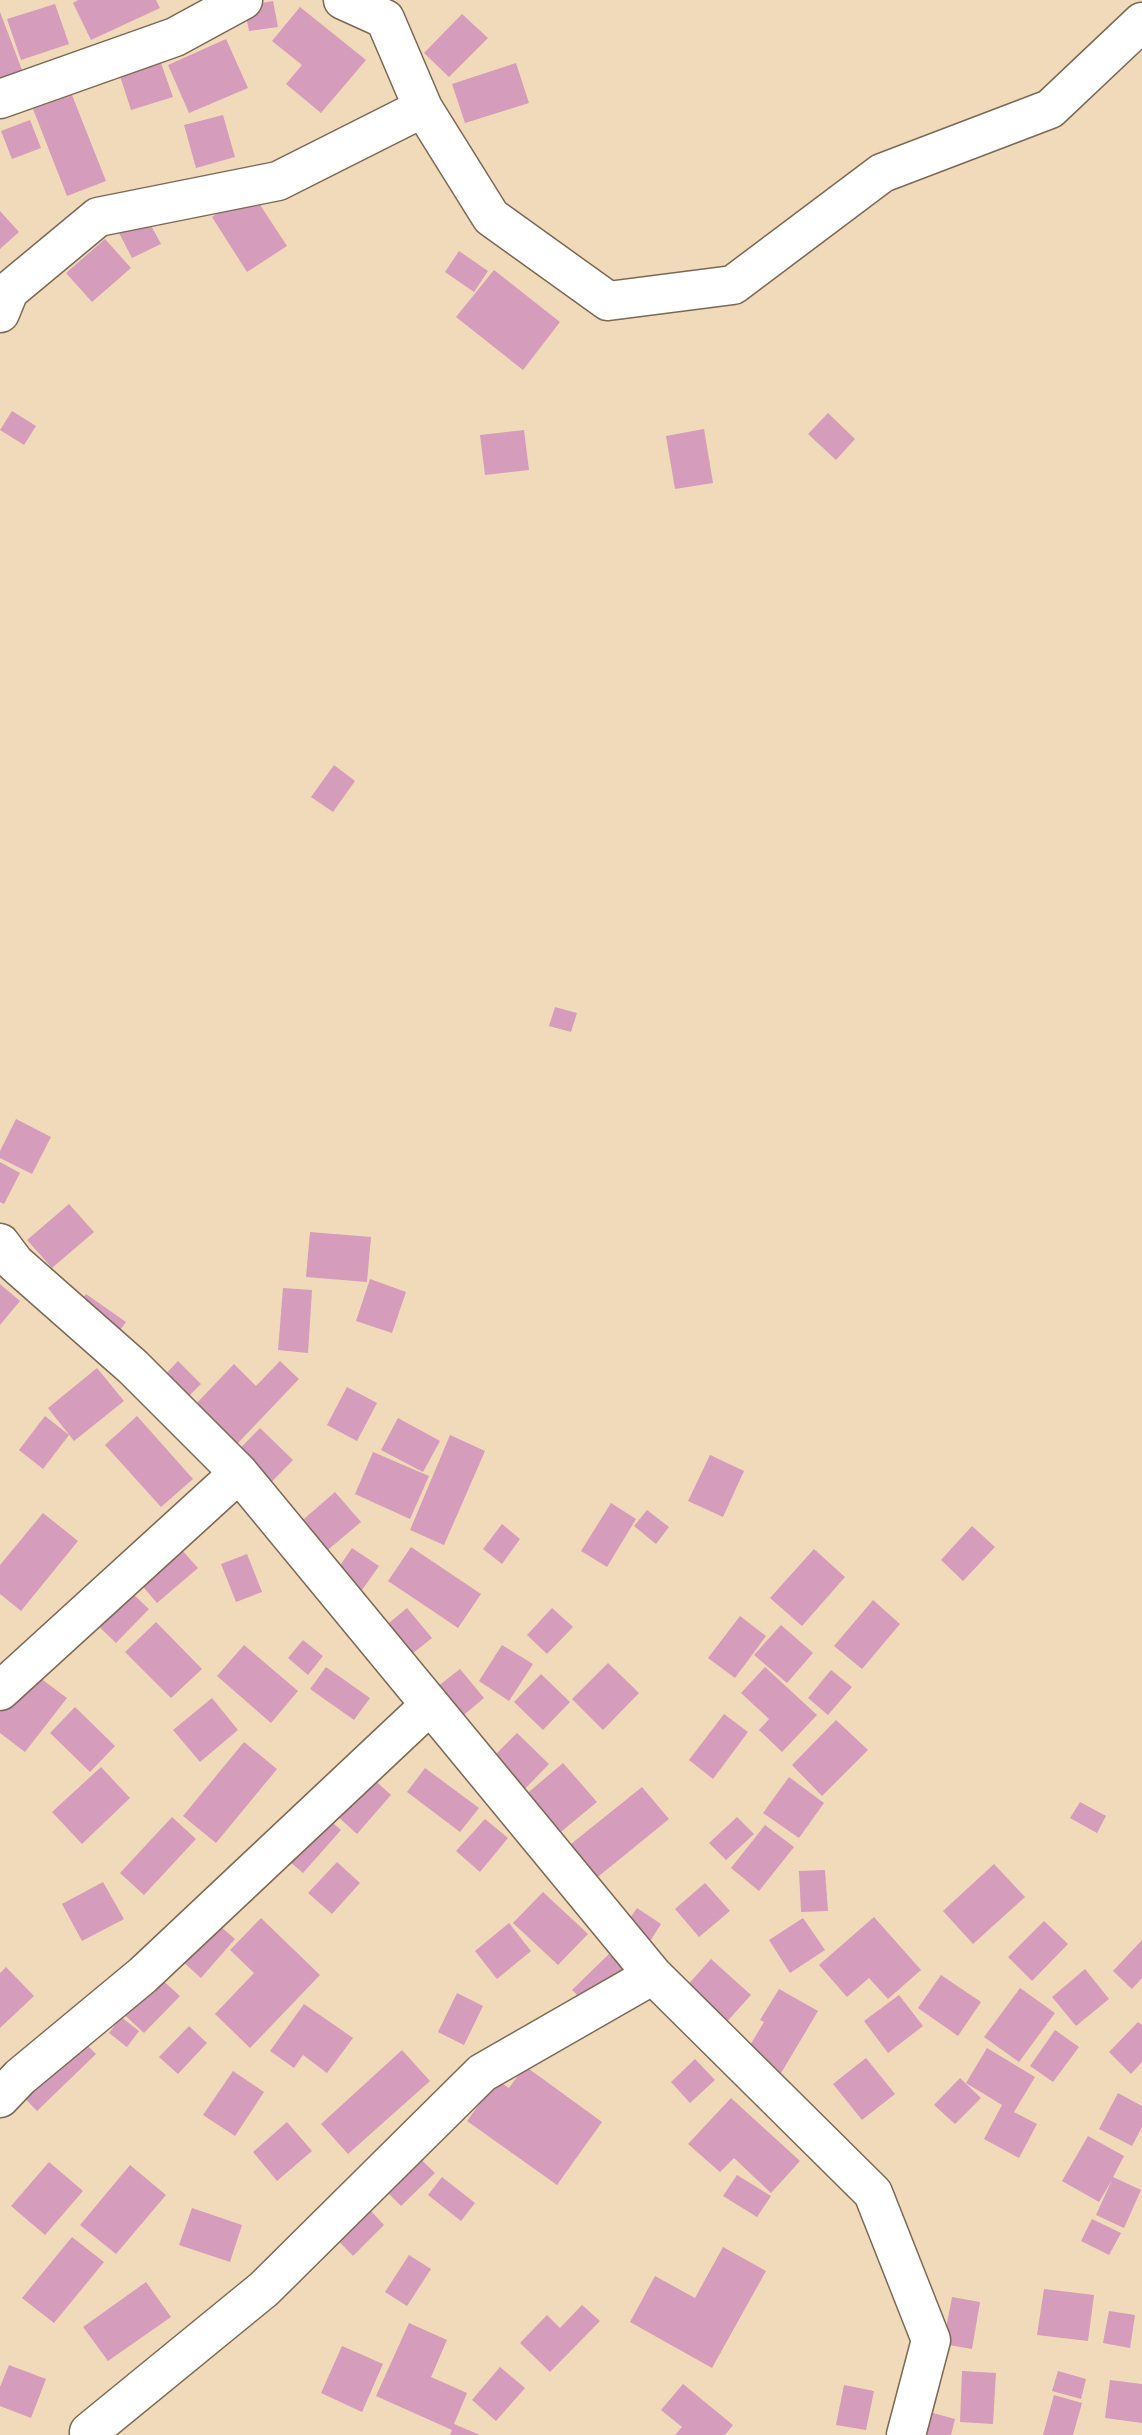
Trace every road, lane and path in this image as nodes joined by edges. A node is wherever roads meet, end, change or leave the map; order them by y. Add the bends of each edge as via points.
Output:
1 (243, 0) edge
2 (343, 0) edge
3 (1142, 22) edge
4 (0, 99) edge
5 (423, 108) junction
6 (0, 313) edge
7 (5, 1261) edge
8 (239, 1473) junction
9 (0, 1691) edge
10 (429, 1704) junction
11 (653, 1975) junction
12 (0, 2098) edge
13 (89, 2432) dead end
14 (906, 2435) edge

1 - 4 street via 175,37
2 - 5 street via 385,19
3 - 5 street via 1050,109 882,173 733,285 608,301 491,217
5 - 6 street via 278,181 98,217 9,291
7 - 8 street via 133,1367
8 - 9 street
8 - 10 street
10 - 11 street
10 - 12 street via 144,1975
11 - 13 street via 481,2073 264,2289
11 - 14 street via 873,2193 931,2340

